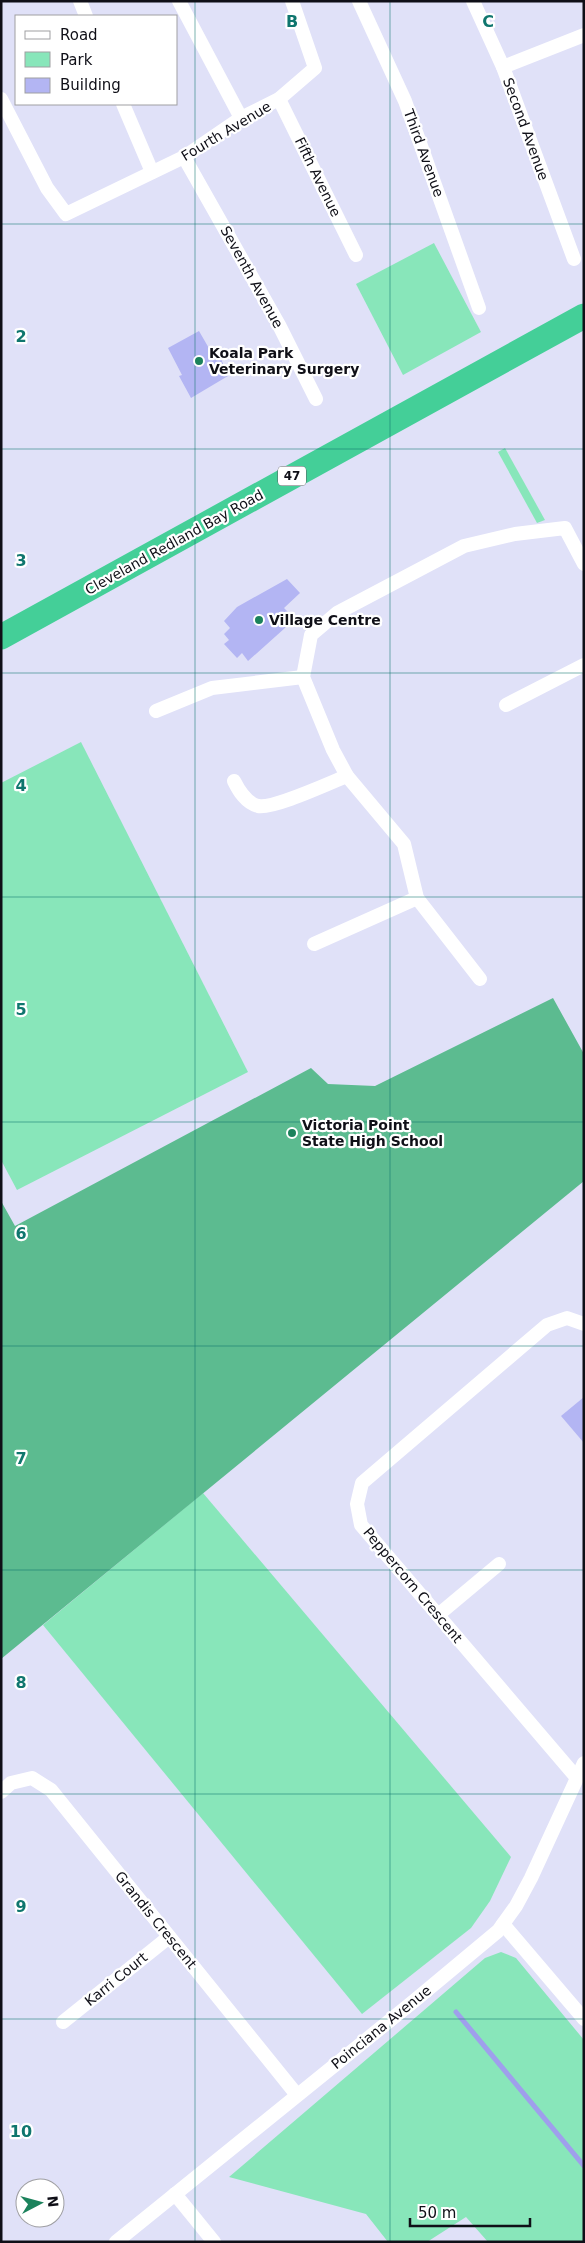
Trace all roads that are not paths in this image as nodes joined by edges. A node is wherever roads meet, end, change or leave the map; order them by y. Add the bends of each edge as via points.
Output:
1 (80, 1) edge
2 (179, 1) edge
3 (292, 1) edge
4 (359, 1) edge
5 (473, 1) edge
6 (86, 15) edge
7 (584, 35) edge
8 (504, 68) junction
9 (1, 99) edge
10 (279, 99) junction
11 (123, 105) edge
12 (241, 118) junction
13 (184, 157) junction
14 (152, 172) junction
15 (356, 255) dead end
16 (574, 259) dead end
17 (480, 308) dead end
18 (584, 316) edge
19 (316, 399) dead end
20 (584, 564) edge
21 (1, 637) edge
22 (584, 665) edge
23 (303, 678) junction
24 (506, 705) dead end
25 (156, 711) dead end
26 (347, 776) junction
27 (234, 781) dead end
28 (417, 898) junction
29 (314, 944) dead end
30 (480, 979) dead end
31 (584, 1324) edge
32 (499, 1564) dead end
33 (438, 1616) junction
34 (584, 1764) edge
35 (577, 1778) junction
36 (1, 1792) edge
37 (503, 1924) junction
38 (170, 1937) junction
39 (584, 2019) edge
40 (63, 2022) dead end
41 (297, 2095) junction
42 (174, 2194) junction
43 (116, 2242) edge
44 (214, 2242) edge

1 - 6 street
2 - 12 street
3 - 10 street, Fourth Avenue via 315,68
4 - 17 street, Third Avenue via 405,101
5 - 8 street, Second Avenue
7 - 8 street
8 - 16 street, Second Avenue
9 - 14 street, Fourth Avenue via 47,188 66,214
10 - 12 street, Fourth Avenue
10 - 15 street, Fifth Avenue
11 - 14 street
12 - 13 street, Fourth Avenue
13 - 14 street, Fourth Avenue
13 - 19 street, Seventh Avenue via 279,324
18 - 21 highway, Cleveland Redland Bay Road / 47
20 - 23 street via 565,528 515,534 464,546 337,613 311,635
22 - 24 street
23 - 25 street via 212,688
23 - 26 street
26 - 27 street via 275,804 258,806 242,796
26 - 28 street via 404,844
28 - 29 street
28 - 30 street
31 - 33 street, Peppercorn Crescent via 567,1318 547,1325 362,1483 357,1504 362,1525
32 - 33 street
33 - 35 street, Peppercorn Crescent
34 - 35 street, Poinciana Avenue
35 - 37 street, Poinciana Avenue via 531,1878
36 - 38 street, Grandis Crescent via 11,1783 32,1778 51,1790
37 - 39 street
37 - 41 street, Poinciana Avenue
38 - 40 street, Karri Court
38 - 41 street, Grandis Crescent
41 - 42 street, Poinciana Avenue
42 - 43 street, Poinciana Avenue
42 - 44 street

